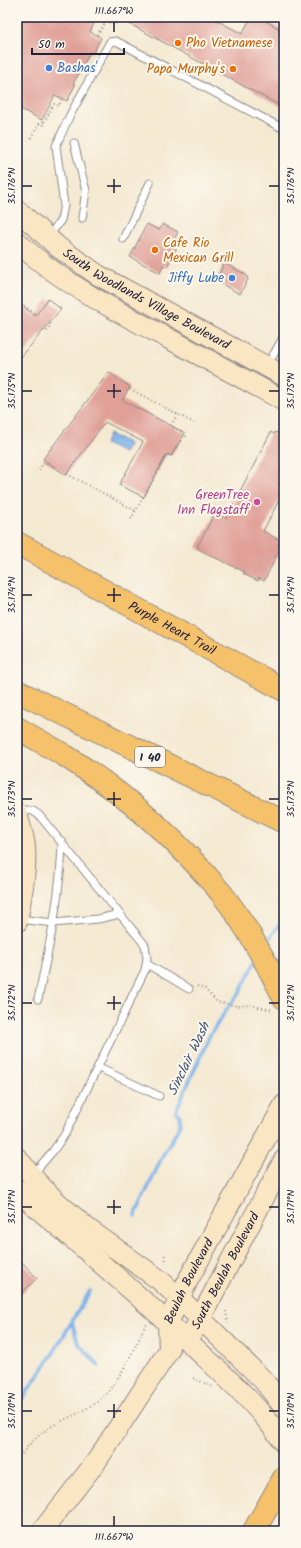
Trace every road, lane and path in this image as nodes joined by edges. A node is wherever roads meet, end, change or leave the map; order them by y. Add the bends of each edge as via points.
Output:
1 (106, 17) edge
2 (119, 18) dead end
3 (105, 20) junction
4 (97, 35) dead end
5 (62, 99) dead end
6 (40, 120) dead end
7 (44, 122) junction
8 (284, 129) edge
9 (31, 138) dead end
10 (74, 143) dead end
11 (150, 183) dead end
12 (17, 210) edge
13 (82, 218) dead end
14 (47, 238) junction
15 (122, 239) dead end
16 (17, 242) edge
17 (32, 256) junction
18 (19, 306) dead end
19 (24, 306) dead end
20 (17, 309) edge
21 (36, 314) dead end
22 (50, 323) dead end
23 (44, 330) dead end
24 (284, 336) edge
25 (266, 366) junction
26 (284, 376) edge
27 (255, 385) junction
28 (130, 389) dead end
29 (284, 401) edge
30 (177, 414) junction
31 (194, 423) dead end
32 (184, 435) junction
33 (188, 438) dead end
34 (172, 456) junction
35 (177, 458) dead end
36 (56, 468) dead end
37 (39, 470) dead end
38 (67, 474) dead end
39 (136, 511) junction
40 (131, 519) dead end
41 (17, 543) edge
42 (284, 690) edge
43 (17, 691) edge
44 (17, 728) edge
45 (17, 809) edge
46 (17, 814) edge
47 (284, 822) edge
48 (62, 841) junction
49 (120, 914) junction
50 (17, 920) edge
51 (54, 923) junction
52 (147, 964) junction
53 (189, 989) joint
54 (38, 999) dead end
55 (280, 1005) edge
56 (99, 1068) junction
57 (159, 1096) dead end
58 (284, 1105) edge
59 (17, 1158) edge
60 (284, 1160) edge
61 (32, 1176) junction
62 (17, 1189) edge
63 (165, 1255) dead end
64 (166, 1263) dead end
65 (179, 1299) junction
66 (201, 1319) junction
67 (168, 1322) junction
68 (146, 1324) dead end
69 (187, 1341) junction
70 (169, 1350) junction
71 (284, 1407) edge
72 (284, 1443) edge
73 (17, 1460) edge
74 (284, 1478) edge
75 (260, 1522) edge
76 (42, 1531) edge

1 - 3 path
2 - 3 path via 115,25
3 - 4 path
5 - 7 path via 59,106 54,104
6 - 7 path
7 - 9 path via 43,125 39,124
8 - 14 lane via 116,41 110,42 56,146 64,205 61,220
10 - 13 lane via 86,191
11 - 15 lane
12 - 14 street, South Woodlands Village Boulevard
14 - 17 street
14 - 25 street, South Woodlands Village Boulevard via 98,275
16 - 17 street, South Woodlands Village Boulevard
17 - 27 street, South Woodlands Village Boulevard via 122,315
18 - 20 path
19 - 21 path
22 - 23 path via 46,332
24 - 25 lane
25 - 26 street, South Woodlands Village Boulevard
25 - 27 street
27 - 29 street, South Woodlands Village Boulevard
28 - 30 path
30 - 31 path
30 - 32 path via 171,426
32 - 33 path
32 - 34 path
34 - 35 path
34 - 39 path via 167,454
36 - 37 path via 44,462
38 - 39 path
39 - 40 path
41 - 42 highway, Purple Heart Trail
43 - 47 highway, I 40
44 - 55 highway via 102,780 179,846 222,894 254,941 265,959
45 - 48 lane via 33,811 39,815
46 - 50 street via 25,846 25,860
48 - 49 lane
48 - 51 lane
49 - 51 lane
49 - 52 lane via 145,945
50 - 51 lane
51 - 54 lane
52 - 53 lane
52 - 56 lane
53 - 55 path via 197,986 205,989 217,1002 238,1006
56 - 57 lane
56 - 61 lane via 65,1134
58 - 65 street, Beulah Boulevard
59 - 61 street
60 - 66 street, South Beulah Boulevard
61 - 65 street via 88,1229 161,1281
62 - 67 street
63 - 64 path
65 - 66 street
65 - 67 street, Beulah Boulevard
66 - 69 street, South Beulah Boulevard
66 - 71 street via 263,1380
67 - 69 street
67 - 70 street, Beulah Boulevard
68 - 73 path via 110,1390 91,1406 49,1428 32,1442
69 - 70 street, South Beulah Boulevard
69 - 72 street via 251,1401
70 - 76 street via 96,1462
74 - 75 highway

